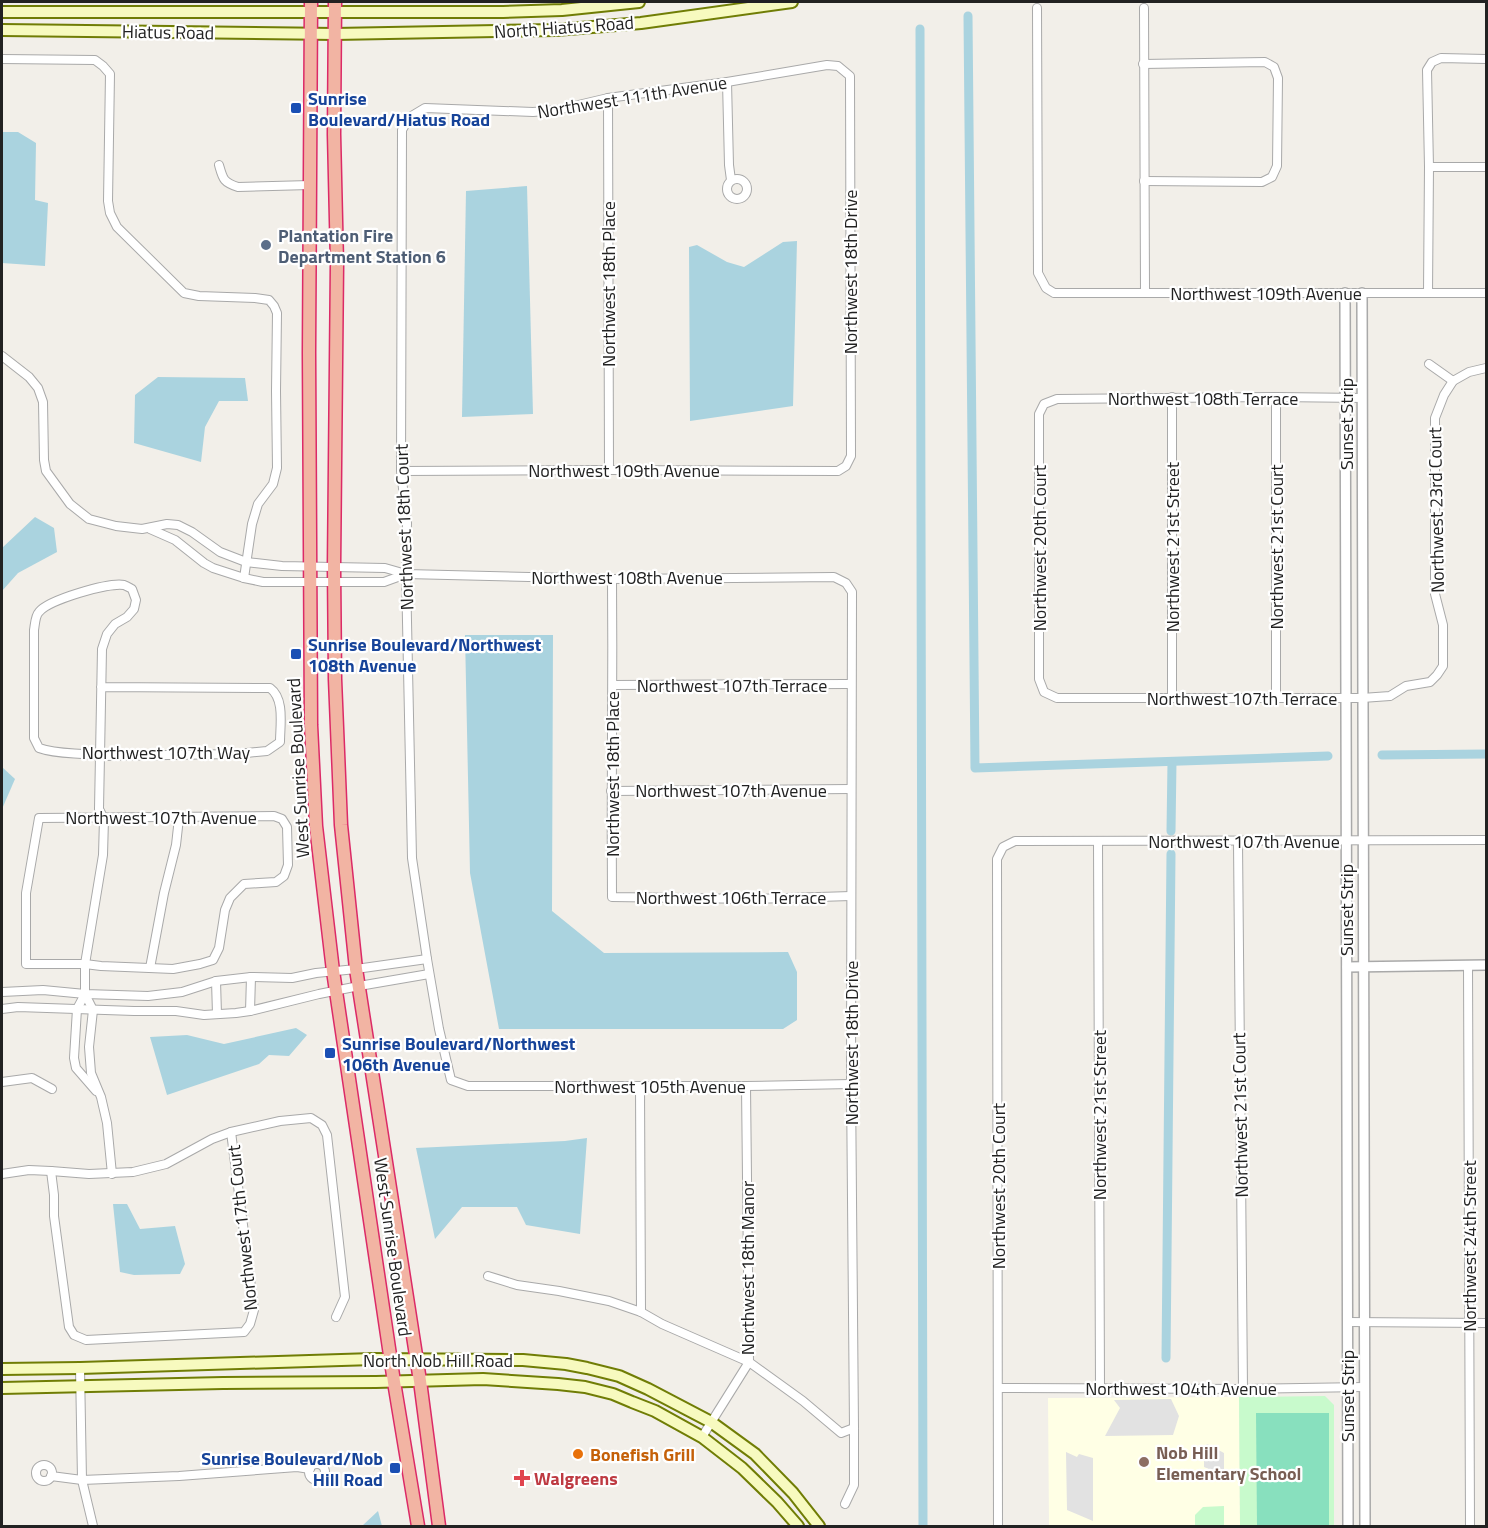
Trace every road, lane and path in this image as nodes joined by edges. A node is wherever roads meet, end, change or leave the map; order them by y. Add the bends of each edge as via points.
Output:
1 (639, 2) edge
2 (792, 2) edge
3 (311, 7) edge
4 (335, 7) edge
5 (1037, 8) dead end
6 (1144, 8) dead end
7 (2, 12) edge
8 (2, 30) edge
9 (311, 33) junction
10 (335, 34) junction
11 (2, 59) edge
12 (1486, 59) edge
13 (1143, 64) junction
14 (850, 76) joint
15 (727, 82) junction
16 (608, 98) junction
17 (410, 117) joint
18 (219, 165) dead end
19 (1429, 167) junction
20 (1486, 167) edge
21 (731, 180) dead end
22 (1144, 181) junction
23 (310, 185) junction
24 (1145, 293) junction
25 (1345, 293) junction
26 (1362, 293) junction
27 (1428, 293) junction
28 (1486, 293) edge
29 (2, 356) edge
30 (1429, 364) dead end
31 (1486, 368) edge
32 (1453, 381) junction
33 (1172, 397) junction
34 (1276, 397) junction
35 (1346, 397) junction
36 (1362, 398) junction
37 (1044, 404) joint
38 (846, 466) joint
39 (609, 470) junction
40 (401, 471) junction
41 (149, 529) junction
42 (246, 561) junction
43 (310, 566) junction
44 (334, 567) junction
45 (406, 574) junction
46 (244, 579) junction
47 (612, 579) junction
48 (334, 582) junction
49 (310, 583) junction
50 (846, 583) joint
51 (1437, 675) joint
52 (851, 684) junction
53 (613, 685) junction
54 (101, 687) junction
55 (1044, 692) joint
56 (1172, 697) junction
57 (1276, 697) junction
58 (1347, 699) junction
59 (1362, 699) junction
60 (100, 756) junction
61 (851, 789) junction
62 (611, 791) junction
63 (179, 818) junction
64 (104, 819) junction
65 (1486, 840) edge
66 (1098, 841) junction
67 (1346, 841) junction
68 (1363, 841) junction
69 (1238, 842) junction
70 (1003, 847) joint
71 (851, 896) junction
72 (612, 897) joint
73 (427, 959) junction
74 (85, 964) junction
75 (1468, 965) junction
76 (1486, 965) edge
77 (1347, 967) junction
78 (1363, 967) junction
79 (150, 968) junction
80 (356, 969) junction
81 (333, 971) junction
82 (429, 974) junction
83 (251, 977) junction
84 (216, 981) junction
85 (359, 986) junction
86 (337, 990) junction
87 (2, 992) edge
88 (85, 994) junction
89 (2, 1009) edge
90 (77, 1009) junction
91 (93, 1010) junction
92 (250, 1011) junction
93 (217, 1014) junction
94 (451, 1080) joint
95 (2, 1082) edge
96 (851, 1084) junction
97 (640, 1086) junction
98 (746, 1086) junction
99 (52, 1089) dead end
100 (101, 1097) junction
101 (231, 1132) junction
102 (51, 1171) junction
103 (2, 1174) edge
104 (112, 1174) junction
105 (488, 1276) dead end
106 (641, 1312) junction
107 (336, 1317) dead end
108 (1347, 1322) junction
109 (1364, 1323) junction
110 (1469, 1323) junction
111 (1486, 1323) edge
112 (392, 1359) junction
113 (417, 1359) junction
114 (749, 1362) junction
115 (80, 1368) junction
116 (2, 1369) edge
117 (420, 1381) junction
118 (394, 1382) junction
119 (81, 1386) junction
120 (1347, 1387) junction
121 (1364, 1387) junction
122 (2, 1388) edge
123 (998, 1388) junction
124 (1100, 1388) junction
125 (1243, 1389) junction
126 (711, 1422) junction
127 (854, 1428) junction
128 (702, 1437) junction
129 (310, 1469) dead end
130 (51, 1476) dead end
131 (82, 1480) junction
132 (845, 1504) dead end
133 (93, 1527) edge
134 (418, 1527) edge
135 (439, 1527) edge
136 (798, 1527) edge
137 (819, 1527) edge
138 (998, 1527) edge
139 (1348, 1527) edge
140 (1365, 1527) edge
141 (1470, 1527) edge

1 - 4 main road, North Hiatus Road via 539,11
2 - 10 main road, North Hiatus Road via 556,30
3 - 4 main road, Hiatus Road
3 - 7 main road, Hiatus Road
3 - 9 highway, West Sunrise Boulevard
4 - 10 highway, West Sunrise Boulevard
5 - 24 street, Northwest 109th Avenue via 1038,273 1053,293
6 - 13 street
8 - 9 main road, Hiatus Road
9 - 10 main road, Hiatus Road
9 - 23 highway, West Sunrise Boulevard
10 - 44 highway, West Sunrise Boulevard
11 - 42 street via 95,60 103,66 110,74 108,201 117,227 184,293 269,300 274,306 277,468 273,484 258,504
12 - 19 street via 1441,58 1427,70
13 - 22 street
13 - 22 street via 1265,62 1274,68 1278,78 1277,166 1272,177 1262,182
14 - 15 street, Northwest 111th Avenue via 838,66 827,65
14 - 38 street, Northwest 18th Drive via 851,456
15 - 16 street, Northwest 111th Avenue
15 - 21 street
16 - 17 street, Northwest 111th Avenue via 533,112 425,108
16 - 39 street, Northwest 18th Place
17 - 40 street, Northwest 18th Court via 402,130
18 - 23 street via 223,178 238,187
19 - 20 street
19 - 27 street
22 - 24 street
23 - 43 highway, West Sunrise Boulevard
24 - 25 street, Northwest 109th Avenue
25 - 26 street, Northwest 109th Avenue
25 - 35 street, Sunset Strip
26 - 27 street, Northwest 109th Avenue
26 - 36 street, Sunset Strip
27 - 28 street, Northwest 109th Avenue
29 - 41 street, Northwest 108th Avenue via 38,387 43,402 46,471 70,504 88,519
30 - 32 street
31 - 32 street
32 - 51 street, Northwest 23rd Court via 1435,418 1435,594 1443,625 1443,666
33 - 34 street, Northwest 108th Terrace
33 - 37 street, Northwest 108th Terrace via 1057,399
33 - 56 street, Northwest 21st Street
34 - 35 street, Northwest 108th Terrace
34 - 57 street, Northwest 21st Court
35 - 36 street, Northwest 108th Terrace
35 - 58 street, Sunset Strip
36 - 59 street, Sunset Strip
37 - 55 street, Northwest 20th Court via 1040,414 1039,644 1039,679
38 - 39 street, Northwest 109th Avenue via 838,471
39 - 40 street, Northwest 109th Avenue
40 - 45 street, Northwest 18th Court via 407,523
41 - 42 street, Northwest 108th Avenue via 178,525 220,552
41 - 46 street, Northwest 108th Avenue via 175,540 213,568
42 - 43 street, Northwest 108th Avenue
42 - 46 street
43 - 44 street, Northwest 108th Avenue
43 - 49 highway, West Sunrise Boulevard
44 - 45 street, Northwest 108th Avenue via 385,567
44 - 48 highway, West Sunrise Boulevard
45 - 47 street, Northwest 108th Avenue
45 - 48 street, Northwest 108th Avenue via 384,582
45 - 73 street, Northwest 18th Court via 412,858
46 - 49 street, Northwest 108th Avenue
47 - 50 street, Northwest 108th Avenue via 834,577
47 - 53 street, Northwest 18th Place
48 - 49 street, Northwest 108th Avenue
48 - 80 highway, West Sunrise Boulevard via 341,825
49 - 81 highway, West Sunrise Boulevard via 316,826
50 - 52 street, Northwest 18th Drive via 852,592
51 - 59 street, Northwest 107th Terrace via 1430,682 1406,686 1390,696
52 - 53 street, Northwest 107th Terrace
52 - 61 street, Northwest 18th Drive
53 - 62 street, Northwest 18th Place
54 - 60 street
54 - 60 street, Northwest 107th Way via 270,688 280,702 280,742 267,751 237,754
54 - 60 street, Northwest 107th Way via 102,649 107,634 134,609 136,600 132,589 123,585 72,595 45,607 38,613 34,630 34,738 39,748
55 - 56 street, Northwest 107th Terrace via 1057,698
56 - 57 street, Northwest 107th Terrace
57 - 58 street, Northwest 107th Terrace
58 - 59 street, Northwest 107th Terrace
58 - 67 street, Sunset Strip
59 - 68 street, Sunset Strip
60 - 64 street via 99,809
61 - 62 street, Northwest 107th Avenue
61 - 71 street, Northwest 18th Drive
62 - 72 street, Northwest 18th Place
63 - 64 street, Northwest 107th Avenue
63 - 79 street
63 - 79 street, Northwest 107th Avenue via 282,819 287,827 288,865 284,876 276,882 244,884 230,898 213,960 173,969
64 - 74 street via 103,855
64 - 74 street, Northwest 107th Avenue via 39,818 26,892 26,964
65 - 68 street, Northwest 107th Avenue
66 - 69 street, Northwest 107th Avenue
66 - 70 street, Northwest 107th Avenue via 1015,842
66 - 124 street, Northwest 21st Street
67 - 68 street, Northwest 107th Avenue
67 - 69 street, Northwest 107th Avenue
67 - 77 street, Sunset Strip
68 - 78 street, Sunset Strip
69 - 125 street, Northwest 21st Court
70 - 123 street, Northwest 20th Court via 997,859
71 - 72 street, Northwest 106th Terrace
71 - 96 street, Northwest 18th Drive
73 - 80 street
73 - 82 street, Northwest 18th Court
74 - 79 street
74 - 88 street
75 - 76 street
75 - 78 street
75 - 110 street, Northwest 24th Street
77 - 78 street
77 - 108 street, Sunset Strip
78 - 109 street, Sunset Strip
80 - 81 street
80 - 85 highway, West Sunrise Boulevard
81 - 83 street via 292,978
81 - 86 highway, West Sunrise Boulevard
82 - 85 street
82 - 94 street, Northwest 18th Court
83 - 84 street
83 - 92 street
84 - 88 street via 159,995
84 - 93 street
85 - 86 street
85 - 113 highway, West Sunrise Boulevard
86 - 92 street
86 - 112 highway, West Sunrise Boulevard
87 - 88 street
88 - 90 street
88 - 91 street
89 - 90 street
90 - 91 street
90 - 100 street via 76,1068
91 - 93 street
91 - 100 street via 91,1074
92 - 93 street
94 - 97 street, Northwest 105th Avenue via 468,1086
95 - 99 street via 32,1078
96 - 98 street, Northwest 105th Avenue
96 - 127 street, Northwest 18th Drive
97 - 98 street, Northwest 105th Avenue
97 - 106 street
98 - 114 street, Northwest 18th Manor
100 - 104 street
101 - 102 street, Northwest 17th Court via 254,1310 244,1332 86,1340 74,1335 69,1327
101 - 104 street via 165,1164
101 - 107 street via 280,1120 311,1118 322,1125 327,1136 345,1296
102 - 103 street
102 - 104 street
105 - 106 street via 517,1286 609,1301
106 - 114 street
108 - 109 street
108 - 120 street, Sunset Strip
109 - 110 street
109 - 121 street, Sunset Strip
110 - 111 street
110 - 141 street, Northwest 24th Street
112 - 113 main road, North Nob Hill Road
112 - 115 main road, North Nob Hill Road
112 - 118 highway, West Sunrise Boulevard
113 - 117 highway, West Sunrise Boulevard
113 - 126 main road, North Nob Hill Road via 523,1360 587,1368 619,1376
114 - 126 street, Northwest 18th Manor
114 - 127 street via 841,1433
115 - 116 main road, North Nob Hill Road
115 - 119 street
117 - 118 main road, North Nob Hill Road
117 - 128 main road, North Nob Hill Road via 483,1379 585,1387 655,1411
117 - 135 highway, West Sunrise Boulevard
118 - 119 main road, North Nob Hill Road
118 - 134 highway, West Sunrise Boulevard
119 - 122 main road, North Nob Hill Road
119 - 131 street
120 - 121 street, Northwest 104th Avenue
120 - 125 street, Northwest 104th Avenue
120 - 139 street, Sunset Strip
121 - 140 street, Sunset Strip
123 - 124 street, Northwest 104th Avenue
123 - 138 street, Northwest 20th Court
124 - 125 street, Northwest 104th Avenue
126 - 128 street, Northwest 18th Manor
126 - 137 main road, North Nob Hill Road via 755,1454
127 - 132 street, Northwest 18th Drive via 854,1485
128 - 136 main road, North Nob Hill Road via 742,1468
129 - 131 street
130 - 131 street
131 - 133 street

